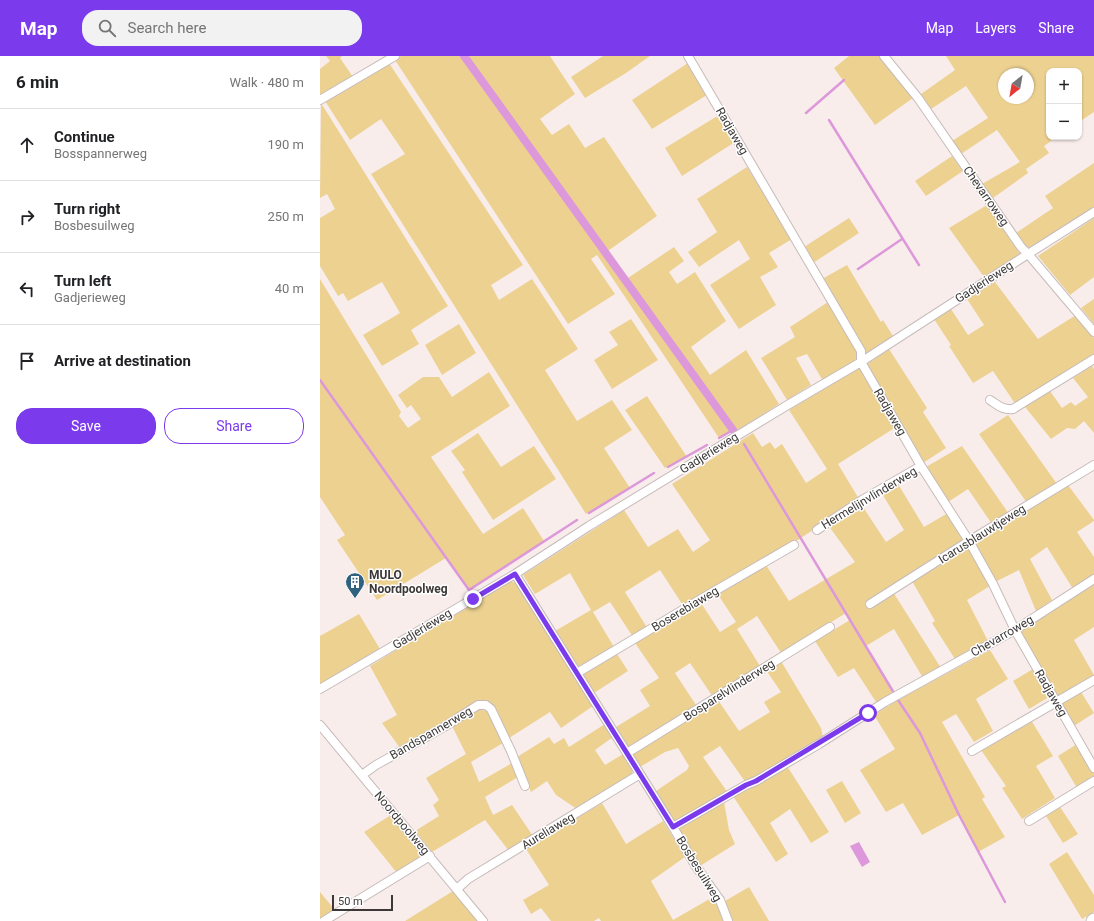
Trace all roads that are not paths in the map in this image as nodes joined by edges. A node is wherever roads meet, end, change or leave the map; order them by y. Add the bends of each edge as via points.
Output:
1 (395, 56) edge
2 (688, 56) edge
3 (884, 56) edge
4 (320, 100) edge
5 (1094, 212) edge
6 (1028, 254) junction
7 (1094, 332) edge
8 (1094, 359) edge
9 (861, 362) junction
10 (990, 400) dead end
11 (1094, 465) edge
12 (922, 466) junction
13 (817, 530) dead end
14 (969, 541) junction
15 (794, 545) dead end
16 (515, 574) junction
17 (1094, 579) edge
18 (870, 604) dead end
19 (830, 627) dead end
20 (1015, 630) junction
21 (577, 673) junction
22 (1094, 680) edge
23 (320, 689) edge
24 (1056, 701) junction
25 (322, 731) edge
26 (972, 751) dead end
27 (627, 753) junction
28 (1094, 768) edge
29 (362, 774) junction
30 (640, 774) junction
31 (1094, 781) edge
32 (525, 786) dead end
33 (1029, 821) dead end
34 (673, 827) junction
35 (430, 856) junction
36 (457, 889) junction
37 (324, 921) edge
38 (483, 921) edge
39 (728, 921) edge

1 - 4 street
2 - 9 street, Radjaweg via 862,351
3 - 6 street, Chevarroweg via 918,98
5 - 6 street, Gadjerieweg
6 - 7 street, Chevarroweg
6 - 9 street, Gadjerieweg
8 - 10 street via 1013,409 1006,410
9 - 12 street, Radjaweg
9 - 16 street, Gadjerieweg via 589,526
11 - 14 street, Icarusblauwtjeweg
12 - 13 street, Hermelijnvlinderweg via 862,500
12 - 14 street, Radjaweg
14 - 18 street, Icarusblauwtjeweg
14 - 20 street, Radjaweg
15 - 21 street, Boserebiaweg
16 - 21 street, Bosbesuilweg
16 - 23 street, Gadjerieweg
17 - 20 street, Chevarroweg
19 - 27 street, Bosparelvlinderweg
20 - 24 street, Radjaweg
20 - 34 street, Chevarroweg via 908,689 756,781
21 - 27 street, Bosbesuilweg
22 - 24 street
24 - 26 street
24 - 28 street, Radjaweg
25 - 29 street, Noordpoolweg
27 - 30 street, Bosbesuilweg
29 - 32 street, Bandspannerweg via 478,705 486,705 491,709 512,751
29 - 35 street, Noordpoolweg
30 - 34 street, Bosbesuilweg
30 - 36 street, Aureliaweg via 468,879
31 - 33 street
34 - 39 street, Bosbesuilweg via 695,865 720,900
35 - 36 street, Noordpoolweg
35 - 37 street
36 - 38 street, Noordpoolweg

